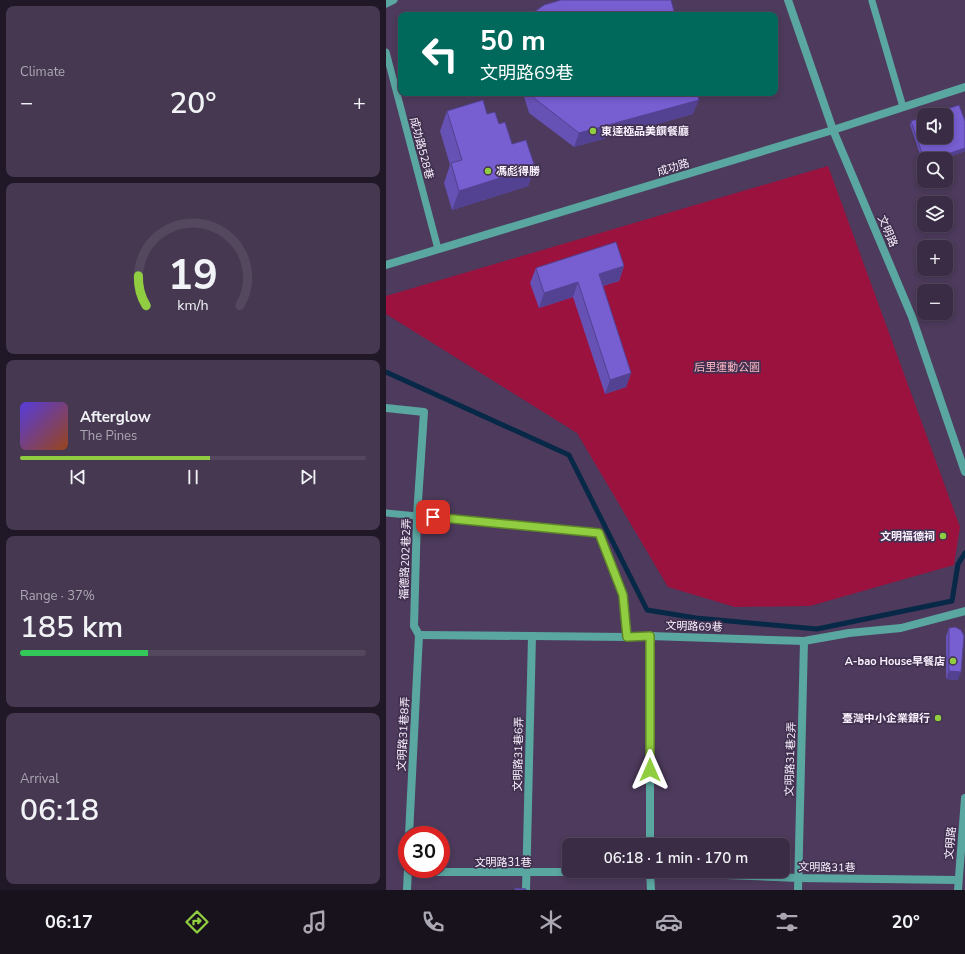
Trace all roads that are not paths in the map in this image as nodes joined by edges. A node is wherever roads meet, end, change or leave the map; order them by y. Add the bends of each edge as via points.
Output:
1 (394, 0) edge
2 (788, 0) edge
3 (872, 1) dead end
4 (386, 4) edge
5 (386, 52) edge
6 (965, 87) edge
7 (903, 107) junction
8 (833, 130) junction
9 (438, 249) junction
10 (386, 265) edge
11 (386, 408) edge
12 (965, 472) edge
13 (386, 513) edge
14 (418, 516) junction
15 (965, 611) edge
16 (419, 635) junction
17 (532, 636) junction
18 (650, 636) junction
19 (627, 637) junction
20 (804, 641) junction
21 (965, 798) edge
22 (409, 826) edge
23 (650, 838) edge
24 (450, 872) edge
25 (526, 873) junction
26 (562, 873) edge
27 (408, 878) edge
28 (650, 878) edge
29 (790, 878) edge
30 (798, 878) junction
31 (958, 880) junction
32 (407, 890) edge
33 (526, 890) edge
34 (650, 890) edge
35 (798, 890) edge
36 (958, 890) edge

1 - 4 lane
2 - 8 street, 文明路
3 - 7 lane
5 - 9 lane, 成功路528巷
6 - 7 street, 成功路
7 - 8 street, 成功路
8 - 9 street, 成功路
8 - 12 street, 文明路 via 912,317
9 - 10 street, 成功路
11 - 14 street, 福德路202巷2弄 via 424,412
13 - 14 lane
14 - 16 street, 福德路202巷2弄 via 414,626
14 - 19 lane via 599,533 623,595
15 - 20 street, 文明路69巷 via 901,628
16 - 17 street, 文明路69巷
16 - 22 street, 文明路31巷8弄
17 - 19 street, 文明路69巷
17 - 25 street, 文明路31巷6弄
18 - 19 street, 文明路69巷
18 - 20 street, 文明路69巷
18 - 23 street
20 - 30 street, 文明路31巷2弄
21 - 31 street, 文明路
24 - 25 street, 文明路31巷
25 - 26 street, 文明路31巷
25 - 33 street, 文明路31巷6弄
27 - 32 street
28 - 34 street
29 - 30 street, 文明路31巷
30 - 31 street, 文明路31巷
30 - 35 street, 文明路31巷2弄
31 - 36 street, 文明路

